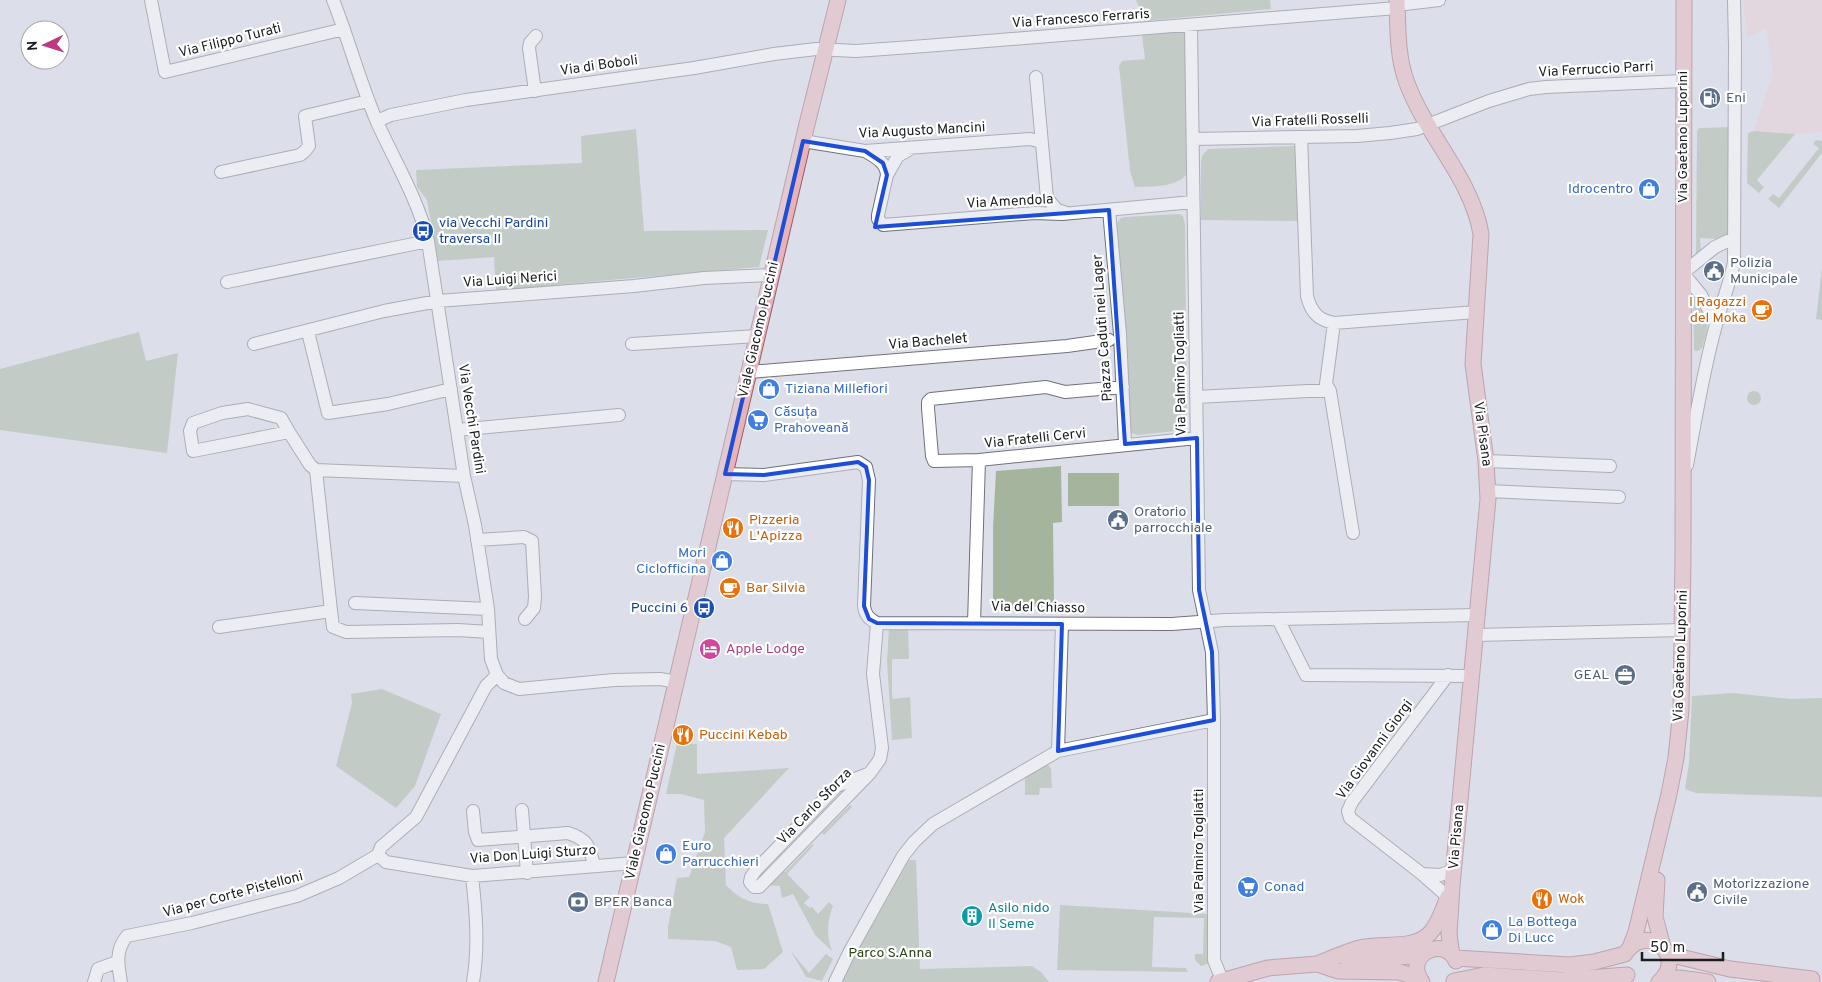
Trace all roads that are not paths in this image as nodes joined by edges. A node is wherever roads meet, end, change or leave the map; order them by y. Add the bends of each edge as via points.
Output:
1 (151, 0) edge
2 (333, 0) edge
3 (838, 0) edge
4 (1439, 0) edge
5 (1684, 0) edge
6 (1734, 0) edge
7 (1397, 4) edge
8 (1191, 26) junction
9 (344, 28) junction
10 (536, 36) dead end
11 (826, 50) junction
12 (1036, 77) dead end
13 (1683, 81) junction
14 (535, 90) junction
15 (368, 101) junction
16 (376, 121) junction
17 (1427, 124) junction
18 (1301, 137) junction
19 (1193, 139) junction
20 (803, 141) junction
21 (1042, 144) junction
22 (915, 147) junction
23 (865, 151) junction
24 (221, 172) dead end
25 (887, 175) junction
26 (1046, 198) junction
27 (1193, 202) junction
28 (1109, 210) junction
29 (1035, 213) junction
30 (1066, 213) junction
31 (1734, 238) junction
32 (428, 241) junction
33 (1683, 273) junction
34 (772, 275) junction
35 (227, 282) dead end
36 (438, 300) junction
37 (1476, 312) junction
38 (1334, 323) junction
39 (1716, 324) junction
40 (308, 332) junction
41 (757, 336) junction
42 (1109, 340) dead end
43 (254, 344) dead end
44 (632, 344) dead end
45 (1709, 355) junction
46 (1683, 367) junction
47 (749, 372) junction
48 (1122, 387) junction
49 (451, 389) junction
50 (1330, 391) junction
51 (1196, 397) junction
52 (619, 415) dead end
53 (457, 430) junction
54 (289, 432) junction
55 (1197, 438) junction
56 (1126, 444) junction
57 (979, 460) junction
58 (1486, 461) junction
59 (1610, 466) dead end
60 (316, 470) junction
61 (725, 474) junction
62 (464, 476) junction
63 (1683, 487) junction
64 (1488, 491) junction
65 (1619, 497) dead end
66 (1353, 533) dead end
67 (477, 540) junction
68 (355, 603) dead end
69 (488, 609) junction
70 (332, 611) junction
71 (1478, 615) junction
72 (1278, 619) junction
73 (525, 620) dead end
74 (1204, 621) junction
75 (974, 622) junction
76 (877, 623) junction
77 (1062, 624) junction
78 (219, 627) dead end
79 (1683, 630) junction
80 (489, 632) junction
81 (1476, 635) junction
82 (497, 674) junction
83 (1448, 675) junction
84 (1471, 676) junction
85 (677, 682) junction
86 (1214, 720) junction
87 (1058, 751) junction
88 (870, 773) junction
89 (473, 810) dead end
90 (522, 810) dead end
91 (1663, 824) junction
92 (524, 836) junction
93 (378, 855) junction
94 (634, 863) junction
95 (594, 866) junction
96 (1454, 870) junction
97 (527, 873) junction
98 (1422, 874) junction
99 (472, 876) junction
100 (1450, 892) junction
101 (1628, 950) junction
102 (1666, 951) junction
103 (1426, 952) junction
104 (1454, 956) junction
105 (1338, 957) junction
106 (117, 962) junction
107 (1317, 964) junction
108 (1499, 977) junction
109 (1631, 978) edge
110 (1810, 979) edge
111 (1420, 980) edge
112 (1661, 980) edge
113 (1220, 981) edge
114 (1453, 981) edge
115 (94, 982) edge
116 (121, 982) edge
117 (473, 982) edge
118 (606, 982) edge
119 (835, 982) edge
120 (1479, 982) edge
121 (1708, 982) edge

1 - 9 street, Via Filippo Turati via 165,72
2 - 9 street, Via Vecchi Pardini
3 - 11 main road, Viale Giacomo Puccini
4 - 7 street, Via Francesco Ferraris
5 - 13 main road, Via Gaetano Luporini
6 - 31 street, Via Gaetano Luporini
7 - 8 street, Via Francesco Ferraris
7 - 17 main road, Via Pisana via 1404,72
8 - 11 street, Via Francesco Ferraris
8 - 19 street, Via Palmiro Togliatti
9 - 15 street, Via Vecchi Pardini
10 - 14 street via 529,48
11 - 14 street, Via di Boboli via 774,54
11 - 20 main road, Viale Giacomo Puccini
12 - 21 street
13 - 17 street, Via Ferruccio Parri via 1529,89
13 - 33 main road, Via Gaetano Luporini
14 - 16 street, Via di Boboli via 457,102
15 - 16 street, Via Vecchi Pardini
15 - 24 street via 305,116 309,146 300,155
16 - 32 street, Via Vecchi Pardini via 417,205
17 - 18 street, Via Fratelli Rosselli via 1390,133
17 - 37 main road, Via Pisana via 1462,182 1480,226
18 - 19 street, Via Fratelli Rosselli
18 - 38 street via 1308,296 1310,307 1318,317
19 - 27 street, Via Palmiro Togliatti
20 - 23 street, Via Augusto Mancini
20 - 34 main road, Viale Giacomo Puccini
21 - 22 street, Via Augusto Mancini via 1030,139
21 - 26 street
22 - 23 street, Via Augusto Mancini
22 - 25 street, Via Amendola via 903,151
23 - 25 street via 883,163
25 - 29 street, Via Amendola via 878,215 883,225
26 - 29 street
26 - 30 street via 1057,210
27 - 28 street, Via Amendola
27 - 51 street, Via Palmiro Togliatti
28 - 30 street, Via Amendola
28 - 48 street, Piazza Caduti nei Lager
29 - 30 street, Via Amendola
31 - 33 street via 1715,247
31 - 39 street, Via Gaetano Luporini via 1731,278
32 - 35 street
32 - 36 street, Via Vecchi Pardini
33 - 39 street via 1701,295
33 - 46 main road, Via Gaetano Luporini
34 - 36 street, Via Luigi Nerici
34 - 41 main road, Viale Giacomo Puccini
36 - 40 street, Via Luigi Nerici
36 - 49 street, Via Vecchi Pardini
37 - 38 street
37 - 58 main road, Via Pisana via 1473,370
38 - 50 street via 1326,384
39 - 45 street, Via Gaetano Luporini
40 - 43 street, Via Luigi Nerici
40 - 49 street via 328,413 388,404
41 - 44 street
41 - 47 main road, Viale Giacomo Puccini
42 - 47 street, Via Bachelet
45 - 46 street via 1702,365
45 - 63 street, Via Gaetano Luporini
46 - 63 main road, Via Gaetano Luporini
47 - 61 main road, Viale Giacomo Puccini
48 - 56 street, Piazza Caduti nei Lager
48 - 57 street via 1065,392 1046,387 931,399 928,408 934,461
49 - 53 street, Via Vecchi Pardini
50 - 51 street
50 - 66 street
51 - 55 street, Via Palmiro Togliatti
52 - 53 street
53 - 62 street, Via Vecchi Pardini
54 - 54 street via 281,418 248,409 192,423 190,431 193,452
54 - 60 street
55 - 56 street, Via Fratelli Cervi
55 - 74 street, Via Palmiro Togliatti via 1199,590
56 - 57 street, Via Fratelli Cervi
57 - 75 street, Via Fratelli Cervi
58 - 59 street
58 - 64 main road, Via Pisana
60 - 62 street
60 - 70 street
61 - 76 street via 764,475 858,462 866,467 869,480 864,606 869,619
61 - 85 main road, Viale Giacomo Puccini
62 - 67 street, Via Vecchi Pardini
63 - 79 main road, Via Gaetano Luporini
64 - 65 street
64 - 71 main road, Via Pisana
67 - 69 street, Via Vecchi Pardini
67 - 73 street via 524,537 532,541 535,597 534,608
68 - 69 street
69 - 80 street, Via Vecchi Pardini
70 - 78 street
70 - 80 street via 333,627 346,632
71 - 72 street, Via del Chiasso
71 - 81 main road, Via Pisana
72 - 74 street, Via del Chiasso
72 - 83 street via 1306,674
74 - 77 street, Via del Chiasso
74 - 86 street, Via Palmiro Togliatti via 1212,652
75 - 76 street, Via del Chiasso
75 - 77 street, Via del Chiasso
76 - 88 street, Via Carlo Sforza via 873,674 882,748 880,759
77 - 87 street
79 - 81 street
79 - 91 main road, Via Gaetano Luporini via 1679,736
80 - 82 street, Via Vecchi Pardini
81 - 84 main road, Via Pisana
82 - 85 street via 504,683 519,688 614,680
82 - 93 street, Via per Corte Pistelloni via 486,686 416,817 381,847
83 - 84 street
83 - 98 street, Via Giovanni Giorgi via 1352,802 1348,812 1360,827
84 - 96 main road, Via Pisana
85 - 94 main road, Viale Giacomo Puccini
86 - 87 street
86 - 113 street, Via Palmiro Togliatti via 1214,960
87 - 119 street via 933,824 914,842 903,856
88 - 88 street, Via Carlo Sforza via 837,786 756,870 750,882 754,887 759,887
89 - 92 street via 478,840
90 - 92 street
91 - 101 main road, Via Gaetano Luporini via 1636,932
91 - 102 main road, Via Gaetano Luporini via 1655,917
92 - 95 street via 568,833 579,837 589,845
92 - 97 street
93 - 99 street, Via Don Luigi Sturzo via 386,862
93 - 106 street, Via per Corte Pistelloni via 339,878 297,896 127,936 120,944
94 - 95 street, Via Don Luigi Sturzo
94 - 118 main road, Viale Giacomo Puccini
95 - 97 street, Via Don Luigi Sturzo
96 - 98 street via 1440,875
96 - 100 main road, Via Pisana
97 - 99 street, Via Don Luigi Sturzo
98 - 100 street, Via Giovanni Giorgi
99 - 117 street via 477,923
100 - 103 main road, Via Pisana via 1442,928
100 - 104 main road, Via Pisana via 1449,934
100 - 105 main road via 1436,925 1423,939 1364,947
101 - 102 main road via 1644,940 1658,943
101 - 104 main road via 1594,962 1570,964
101 - 109 main road, Via Gaetano Luporini via 1624,964
102 - 110 main road via 1730,969
102 - 112 main road, Via Gaetano Luporini via 1669,968
103 - 104 main road via 1444,950
103 - 105 main road via 1388,958
103 - 111 main road, Via Pisana via 1416,967
104 - 114 main road, Via Pisana via 1457,968
105 - 107 main road
106 - 115 street via 98,969
106 - 116 street, Via per Corte Pistelloni
107 - 111 main road via 1338,971 1399,972
107 - 113 main road via 1268,968
108 - 109 main road via 1562,980
108 - 114 main road via 1474,976
108 - 120 main road
112 - 121 main road

